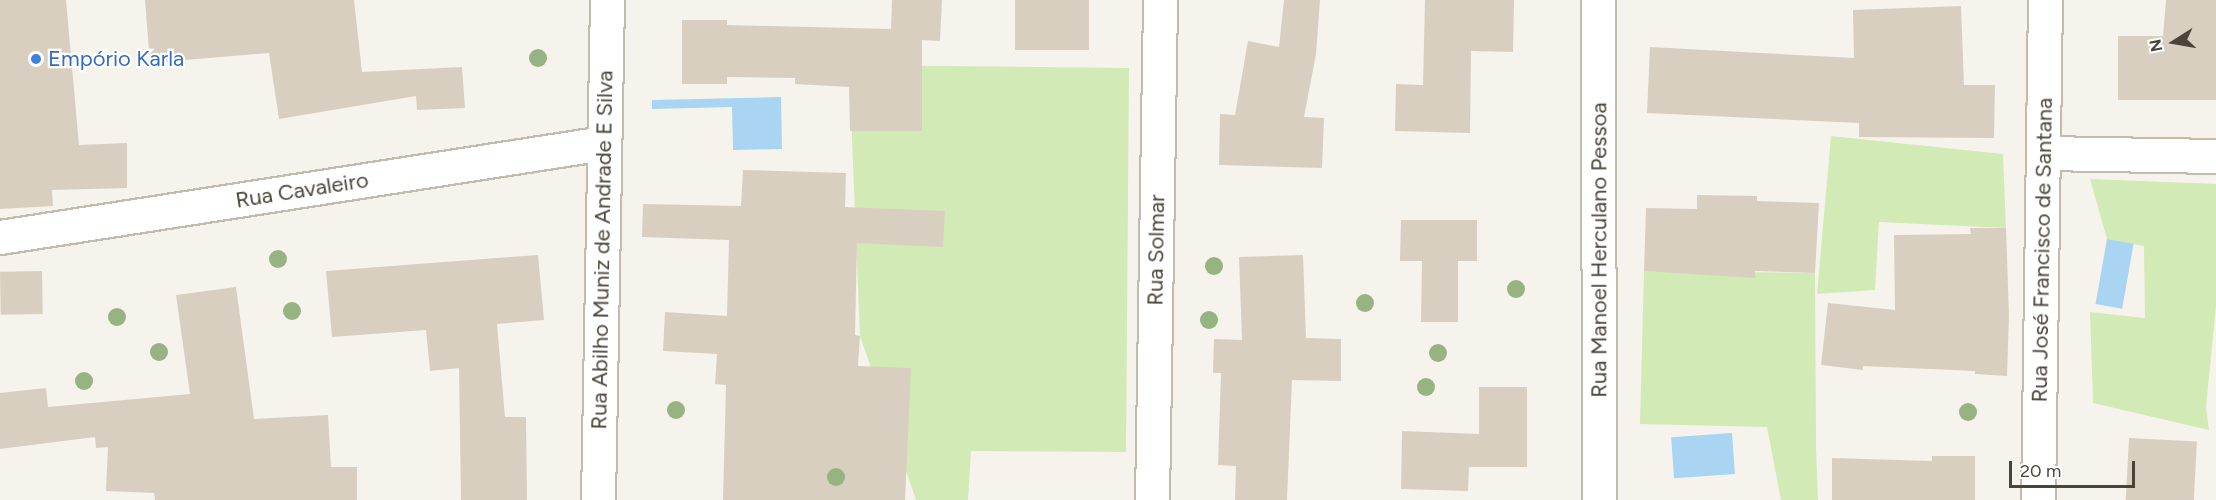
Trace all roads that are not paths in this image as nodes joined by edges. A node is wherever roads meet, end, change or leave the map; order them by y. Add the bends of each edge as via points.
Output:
1 (607, 0) edge
2 (1160, 0) edge
3 (1598, 0) edge
4 (2045, 0) edge
5 (604, 143) junction
6 (2044, 153) junction
7 (2216, 156) edge
8 (0, 237) edge
9 (598, 500) edge
10 (1152, 500) edge
11 (1599, 500) edge
12 (2038, 500) edge

1 - 5 street, Rua Abilho Muniz de Andrade E Silva
2 - 10 street, Rua Solmar
3 - 11 street, Rua Manoel Herculano Pessoa
4 - 6 street, Rua José Francisco de Santana
5 - 8 street, Rua Cavaleiro
5 - 9 street, Rua Abilho Muniz de Andrade E Silva
6 - 7 street
6 - 12 street, Rua José Francisco de Santana

